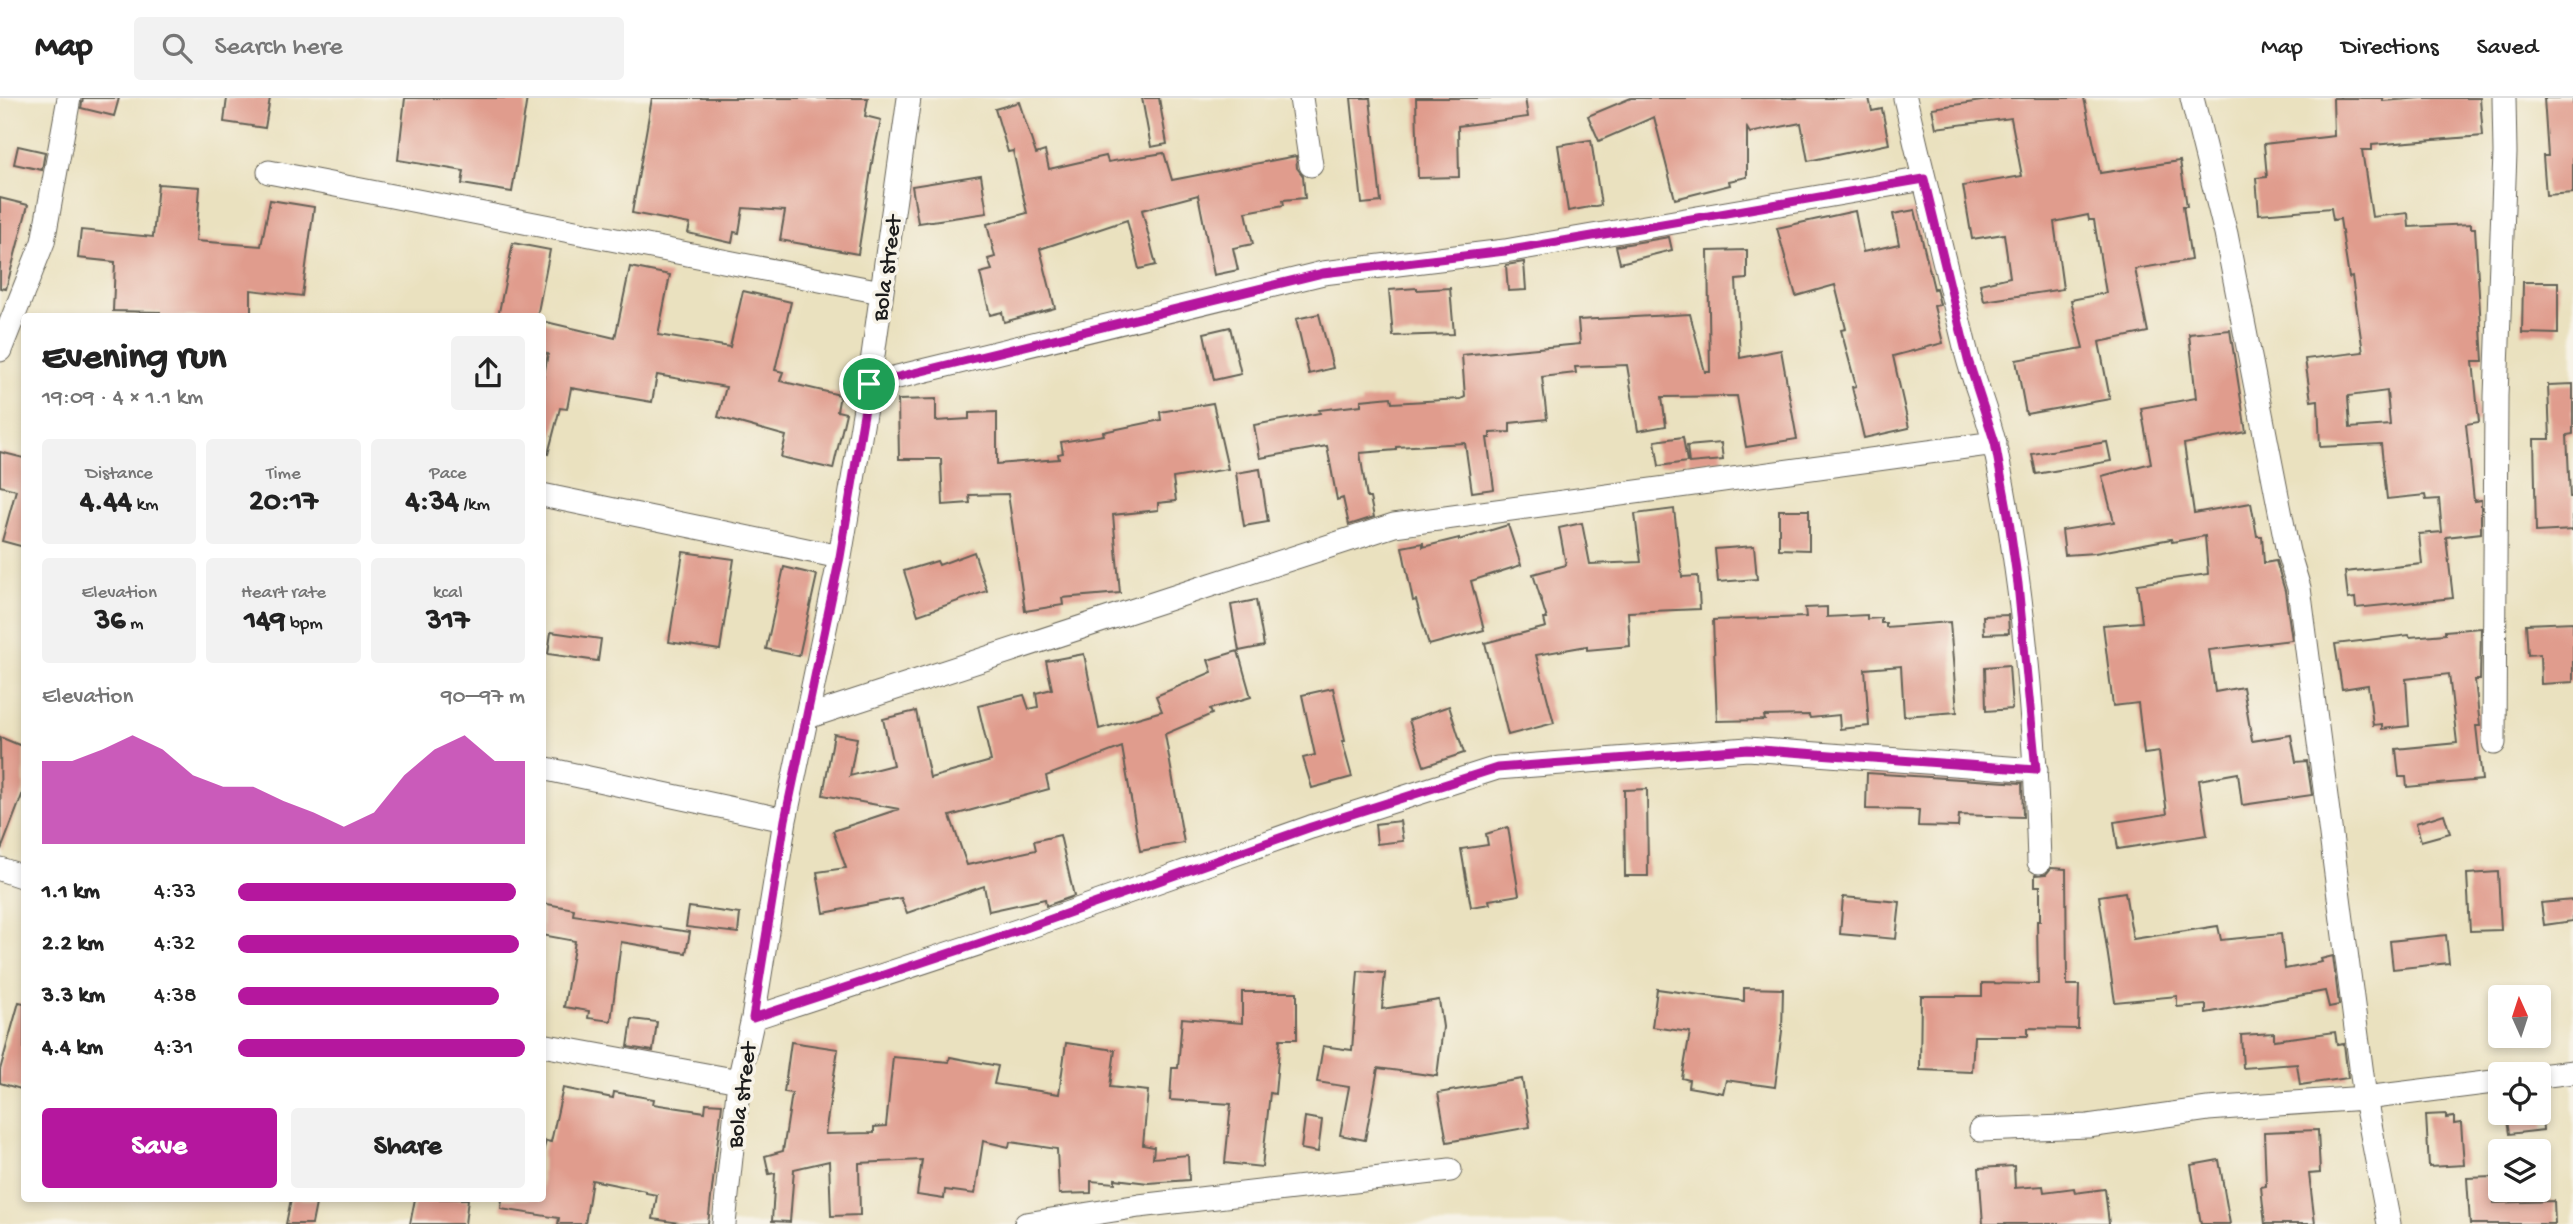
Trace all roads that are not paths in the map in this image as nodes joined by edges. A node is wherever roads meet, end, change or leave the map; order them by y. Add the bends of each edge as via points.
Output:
1 (69, 98) edge
2 (909, 98) edge
3 (1301, 98) edge
4 (1905, 98) edge
5 (2192, 98) edge
6 (2504, 98) edge
7 (1311, 165) dead end
8 (269, 173) dead end
9 (1924, 179) junction
10 (881, 292) junction
11 (0, 350) edge
12 (869, 384) junction
13 (1995, 443) junction
14 (546, 496) edge
15 (840, 557) junction
16 (807, 717) junction
17 (2494, 743) dead end
18 (546, 769) edge
19 (2036, 770) junction
20 (785, 820) junction
21 (2039, 862) dead end
22 (0, 869) edge
23 (21, 876) edge
24 (753, 1018) junction
25 (546, 1046) edge
26 (2573, 1072) edge
27 (2551, 1075) edge
28 (739, 1082) junction
29 (2488, 1083) edge
30 (2365, 1098) junction
31 (1981, 1130) dead end
32 (1450, 1170) dead end
33 (724, 1224) edge
34 (1026, 1224) edge
35 (2389, 1224) edge

1 - 11 street via 43,242
2 - 10 street, Bola street
3 - 7 street
4 - 9 street
5 - 30 street via 2226,234 2288,552 2299,587
6 - 17 street
8 - 10 street
9 - 12 street via 1505,251 1323,273
9 - 13 street via 1968,360
10 - 12 street, Bola street
12 - 15 street, Bola street
13 - 16 street via 1394,525
13 - 19 street via 2018,584
14 - 15 street
15 - 16 street, Bola street
16 - 20 street, Bola street
18 - 20 street
19 - 21 street
19 - 24 street via 1748,749 1497,768
20 - 24 street, Bola street
22 - 23 street
24 - 28 street, Bola street
25 - 28 street
26 - 27 street
28 - 33 street, Bola street
29 - 30 street
30 - 31 street via 2208,1109 2088,1126
30 - 35 street
32 - 34 street via 1139,1206

